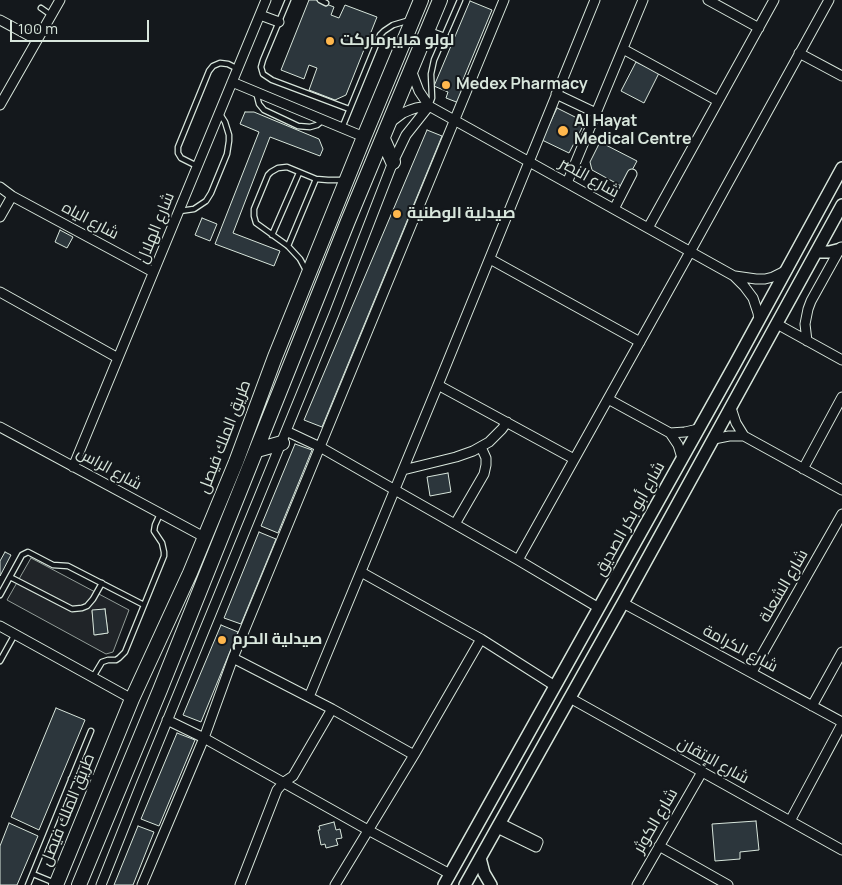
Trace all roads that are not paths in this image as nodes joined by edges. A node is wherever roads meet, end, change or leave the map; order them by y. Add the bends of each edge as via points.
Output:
1 (60, 0) edge
2 (266, 0) edge
3 (288, 0) edge
4 (320, 0) edge
5 (421, 0) edge
6 (440, 0) edge
7 (460, 0) edge
8 (504, 0) edge
9 (595, 0) edge
10 (643, 0) edge
11 (708, 0) edge
12 (774, 0) edge
13 (829, 0) edge
14 (326, 3) dead end
15 (41, 8) dead end
16 (51, 15) junction
17 (260, 15) junction
18 (0, 20) edge
19 (413, 20) junction
20 (279, 22) junction
21 (758, 28) junction
22 (426, 34) junction
23 (37, 40) junction
24 (442, 40) junction
25 (623, 49) junction
26 (800, 53) junction
27 (238, 69) junction
28 (411, 70) junction
29 (842, 76) edge
30 (232, 82) junction
31 (257, 92) junction
32 (556, 94) junction
33 (718, 101) junction
34 (0, 105) edge
35 (429, 106) junction
36 (349, 109) junction
37 (220, 112) junction
38 (596, 113) junction
39 (323, 120) junction
40 (454, 120) junction
41 (388, 125) junction
42 (342, 128) junction
43 (364, 137) junction
44 (382, 139) junction
45 (393, 162) junction
46 (529, 162) junction
47 (197, 166) junction
48 (842, 168) edge
49 (299, 173) junction
50 (632, 174) dead end
51 (316, 179) junction
52 (347, 179) junction
53 (567, 183) junction
54 (0, 188) edge
55 (12, 196) junction
56 (842, 206) edge
57 (614, 209) junction
58 (179, 211) junction
59 (0, 216) edge
60 (648, 228) junction
61 (272, 235) junction
62 (288, 246) junction
63 (841, 248) edge
64 (690, 252) junction
65 (817, 252) junction
66 (490, 259) junction
67 (787, 270) junction
68 (154, 272) junction
69 (308, 274) junction
70 (734, 276) junction
71 (0, 292) edge
72 (759, 320) junction
73 (778, 324) junction
74 (807, 341) junction
75 (640, 342) junction
76 (118, 358) junction
77 (842, 360) edge
78 (438, 385) junction
79 (842, 397) edge
80 (608, 399) junction
81 (731, 408) junction
82 (507, 422) junction
83 (0, 427) edge
84 (698, 429) junction
85 (670, 433) junction
86 (744, 436) junction
87 (284, 437) junction
88 (714, 439) junction
89 (320, 447) junction
90 (481, 447) junction
91 (257, 450) junction
92 (682, 458) junction
93 (574, 459) junction
94 (73, 467) junction
95 (803, 468) junction
96 (403, 470) junction
97 (395, 490) junction
98 (842, 490) edge
99 (160, 514) junction
100 (842, 514) edge
101 (455, 524) junction
102 (204, 537) junction
103 (518, 560) junction
104 (360, 572) junction
105 (10, 577) junction
106 (102, 584) junction
107 (0, 595) edge
108 (623, 603) junction
109 (144, 605) junction
110 (598, 608) junction
111 (0, 626) edge
112 (15, 634) junction
113 (482, 640) junction
114 (842, 652) edge
115 (233, 658) junction
116 (0, 661) edge
117 (752, 672) junction
118 (92, 677) junction
119 (555, 686) junction
120 (160, 690) junction
121 (309, 697) junction
122 (570, 698) junction
123 (132, 699) junction
124 (812, 706) junction
125 (332, 708) junction
126 (167, 720) junction
127 (842, 723) edge
128 (91, 731) dead end
129 (204, 738) junction
130 (519, 750) junction
131 (414, 755) junction
132 (702, 772) junction
133 (100, 776) junction
134 (71, 779) junction
135 (284, 782) junction
136 (790, 821) junction
137 (498, 827) junction
138 (368, 830) junction
139 (659, 846) junction
140 (842, 850) edge
141 (480, 858) junction
142 (33, 874) junction
143 (450, 874) junction
144 (241, 882) edge
145 (28, 885) edge
146 (57, 885) edge
147 (79, 885) edge
148 (101, 885) edge
149 (142, 885) edge
150 (252, 885) edge
151 (335, 885) edge
152 (444, 885) edge
153 (465, 885) edge
154 (491, 885) edge
155 (637, 885) edge
156 (728, 885) edge

1 - 16 street
2 - 17 street, شارع الهلال
3 - 20 lane
4 - 14 lane
5 - 19 main road, طريق الملك فيصل
6 - 22 main road, طريق الملك فيصل
7 - 24 lane
8 - 40 street
9 - 32 street
10 - 25 street
11 - 21 street
12 - 21 street
13 - 26 street
15 - 16 lane
16 - 23 street
17 - 20 street
17 - 27 street, شارع الهلال
18 - 23 street
19 - 36 lane via 393,26 380,35
19 - 43 main road, طريق الملك فيصل
20 - 36 lane via 262,63 266,76
21 - 33 street
22 - 24 main road
22 - 28 main road, طريق الملك فيصل
23 - 34 street
24 - 35 lane via 432,67
25 - 33 street
25 - 38 street
26 - 29 street
26 - 64 street
27 - 30 street, شارع الهلال
27 - 47 lane via 220,63 209,71 178,150 181,158
28 - 35 street
28 - 41 main road, طريق الملك فيصل
30 - 31 street
30 - 37 street, شارع الهلال
31 - 39 street
31 - 39 lane via 257,100 264,110 298,126 310,128
32 - 38 street
32 - 46 street
33 - 60 street
35 - 40 street, شارع النصر
35 - 41 street via 410,110
35 - 45 street via 406,135
36 - 42 lane
37 - 47 street, شارع الهلال
37 - 58 lane via 227,128 227,154 208,197 194,209
38 - 53 street
39 - 42 street
40 - 46 street, شارع النصر
40 - 89 street
41 - 44 main road, طريق الملك فيصل
42 - 43 street
43 - 52 main road, طريق الملك فيصل
44 - 45 main road
44 - 91 main road, طريق الملك فيصل
45 - 87 street
46 - 53 street, شارع النصر
46 - 66 street
47 - 58 street, شارع الهلال
48 - 67 street, شارع أبو بكر الصديق
49 - 51 lane
49 - 61 lane
49 - 61 lane via 283,167 268,175 254,216 259,225
50 - 57 street
51 - 52 lane
51 - 62 lane
52 - 69 main road, طريق الملك فيصل
53 - 57 street, شارع النصر
54 - 55 street, شارع الياه
55 - 59 street
55 - 68 street, شارع الياه
56 - 65 street
57 - 60 street, شارع النصر
58 - 68 street, شارع الهلال
60 - 64 street, شارع النصر
61 - 62 lane
62 - 69 lane
63 - 65 street
63 - 74 street via 811,301 805,324
64 - 70 street, شارع النصر
64 - 75 street
65 - 73 street
66 - 75 street
66 - 78 street
67 - 70 street, شارع النصر via 765,279
67 - 72 street, شارع أبو بكر الصديق
68 - 76 street, شارع الهلال
69 - 102 main road, طريق الملك فيصل
70 - 72 street, شارع النصر via 753,298
71 - 76 street
72 - 84 street, شارع أبو بكر الصديق
73 - 74 street
73 - 81 street
74 - 77 street
75 - 80 street
76 - 94 street, شارع الهلال
78 - 82 street
78 - 96 street
79 - 95 street
80 - 85 street
80 - 93 street
81 - 86 street
81 - 88 street
82 - 90 street
82 - 93 street
83 - 94 street, شارع الراس
84 - 85 street
84 - 92 street, شارع أبو بكر الصديق
85 - 92 street
86 - 88 street
86 - 95 street
87 - 89 street
87 - 91 main road
87 - 126 street
88 - 108 street
89 - 97 street
89 - 115 street
90 - 96 street via 465,455
90 - 101 street via 486,458 484,474
91 - 120 main road, طريق الملك فيصل
92 - 110 street, شارع أبو بكر الصديق
93 - 103 street
94 - 99 street, شارع الراس
95 - 98 street
96 - 97 street
97 - 101 street
97 - 104 street
99 - 102 street, شارع الراس
99 - 109 lane via 154,531 162,543 164,556
100 - 117 street, شارع الشعلة
101 - 103 street
102 - 120 main road via 211,545 173,642
102 - 123 main road, طريق الملك فيصل
103 - 110 street
104 - 113 street
104 - 121 street
105 - 106 lane via 72,609 87,606
105 - 106 lane via 22,555 28,552 53,565 68,566
105 - 107 lane
106 - 109 lane
108 - 117 street, شارع الكرامة
108 - 122 street
109 - 118 lane via 123,656 102,662
110 - 119 street, شارع أبو بكر الصديق
111 - 112 street
112 - 116 lane
112 - 118 street
113 - 119 street
113 - 131 street
114 - 124 street
115 - 121 street
115 - 129 street
117 - 124 street, شارع الكرامة
118 - 123 street
119 - 130 street, شارع أبو بكر الصديق
120 - 147 main road, طريق الملك فيصل
121 - 125 street
122 - 132 street, شارع الإتقان
122 - 137 street
123 - 133 main road, طريق الملك فيصل
124 - 127 street, شارع الكرامة
125 - 131 street
125 - 135 street via 293,776
126 - 129 street
126 - 148 street
127 - 136 street
128 - 134 lane
129 - 135 street
129 - 149 street
130 - 137 street via 527,744 532,747 532,753 506,799
130 - 143 street, شارع أبو بكر الصديق
131 - 138 street
132 - 136 street, شارع الإتقان
132 - 139 street, شارع الكوثر
133 - 134 lane
133 - 146 main road, طريق الملك فيصل
134 - 142 lane
135 - 138 street
135 - 144 street
136 - 140 street, شارع الإتقان
137 - 141 street
138 - 143 street
138 - 151 street
139 - 155 street, شارع الكوثر
139 - 156 street
141 - 153 street
141 - 154 street
142 - 145 lane
142 - 146 lane
143 - 152 street, شارع أبو بكر الصديق
144 - 150 street

